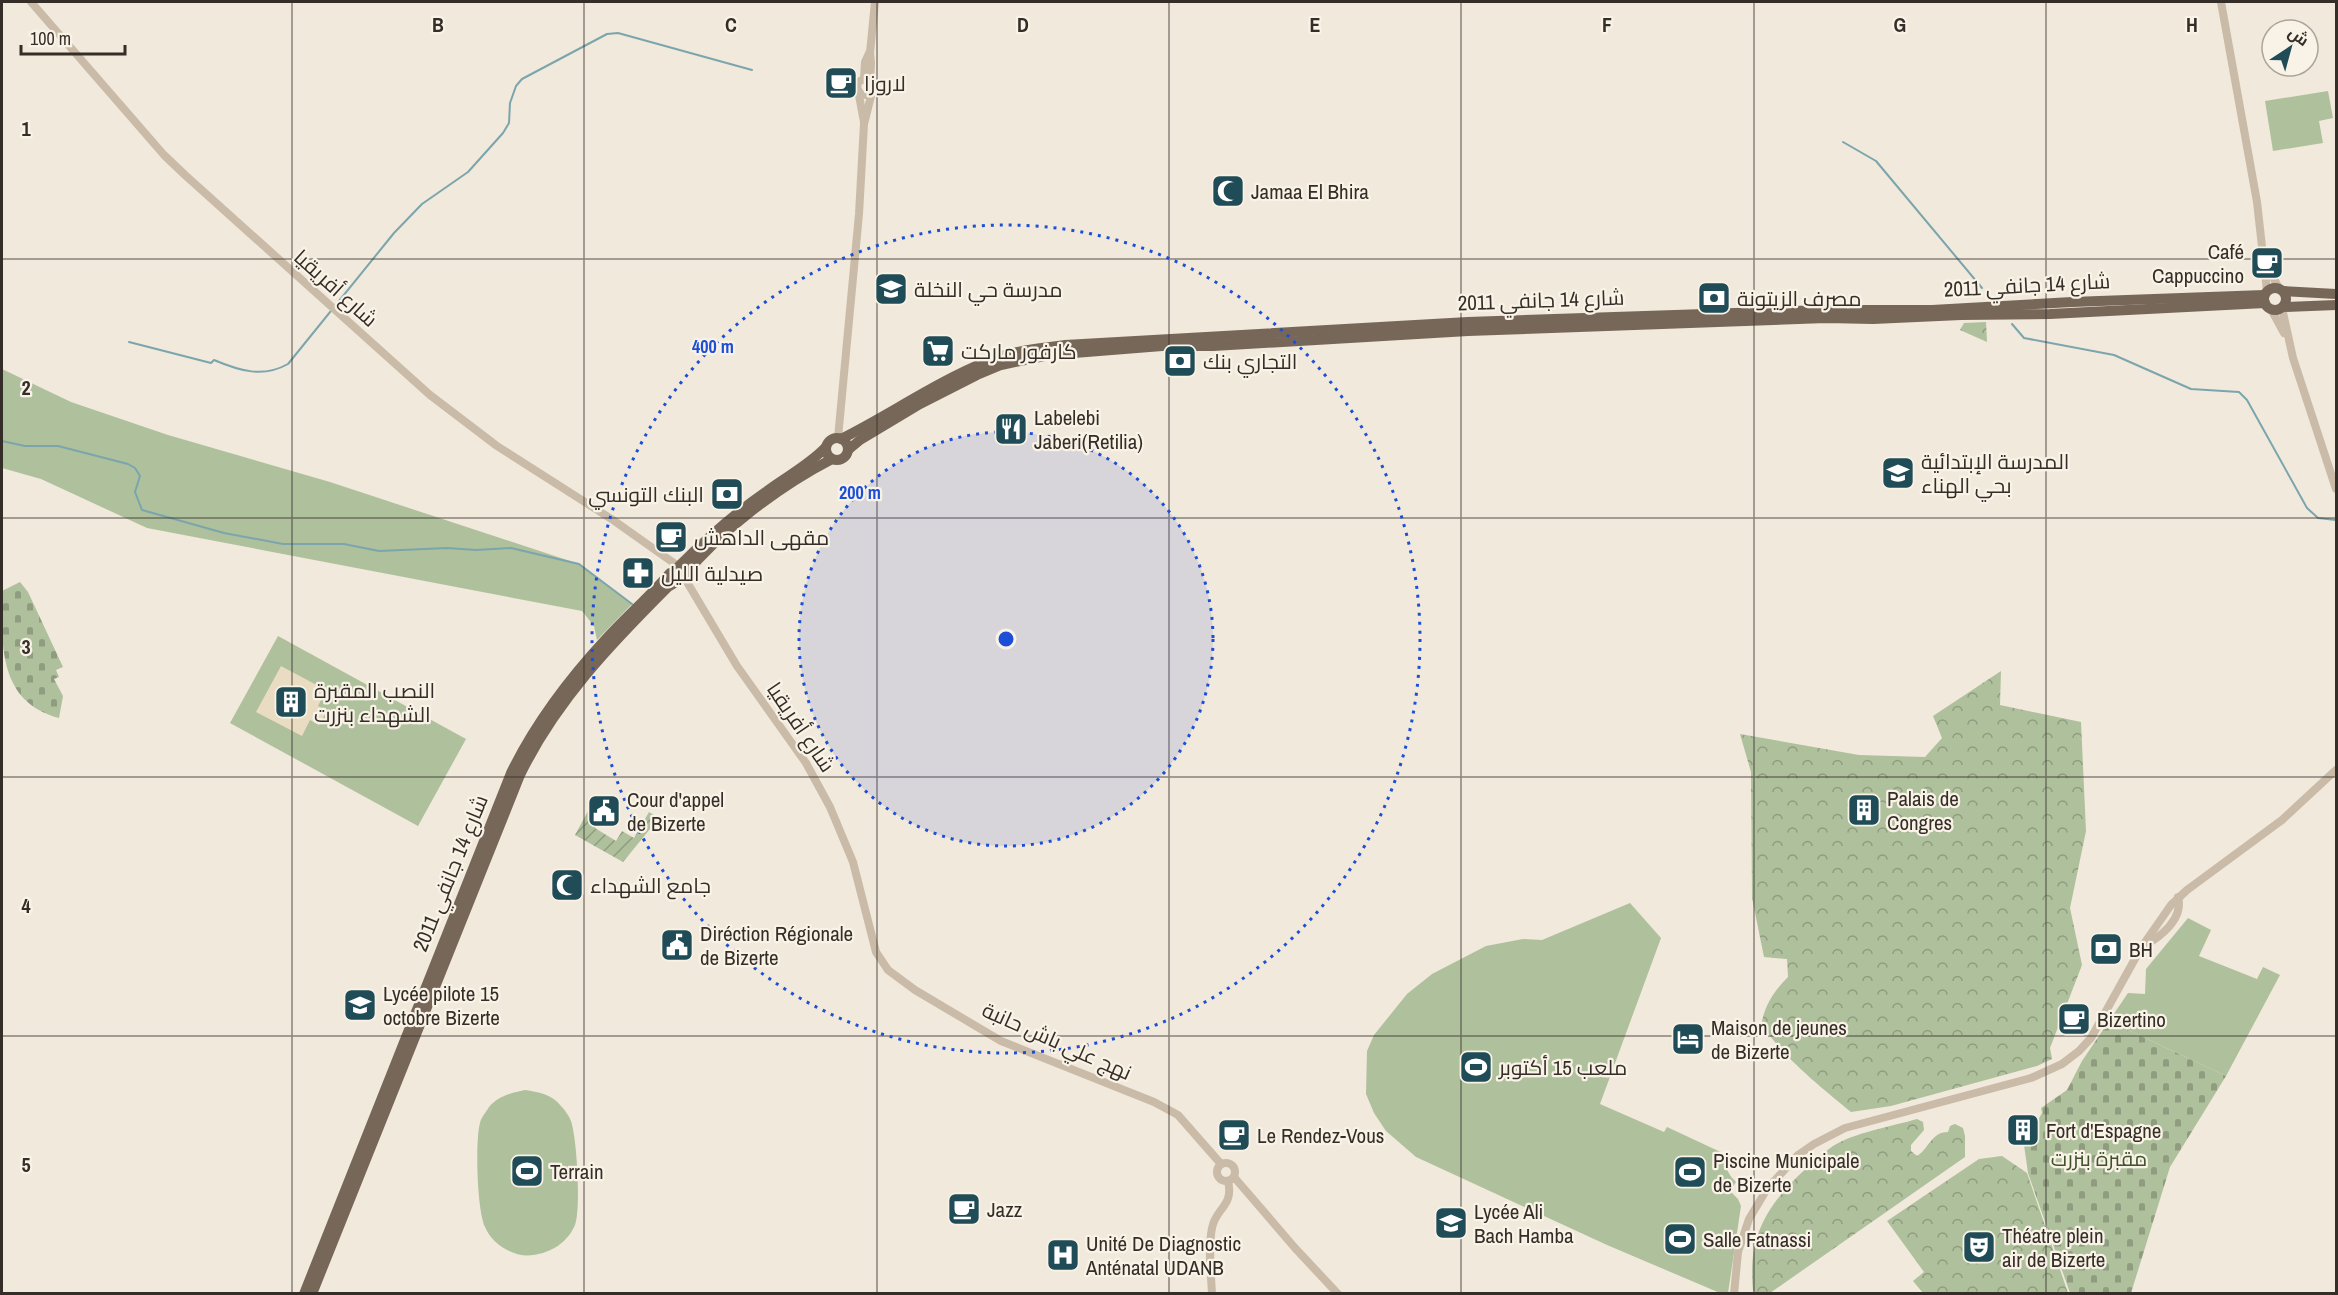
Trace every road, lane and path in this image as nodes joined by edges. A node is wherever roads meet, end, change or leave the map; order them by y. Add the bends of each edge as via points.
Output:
1 (32, 2) edge
2 (875, 2) edge
3 (2221, 2) edge
4 (867, 80) junction
5 (858, 90) junction
6 (871, 92) junction
7 (864, 124) junction
8 (2265, 263) junction
9 (2281, 289) junction
10 (2337, 294) edge
11 (2272, 302) junction
12 (2337, 305) edge
13 (839, 439) junction
14 (826, 447) junction
15 (848, 450) junction
16 (832, 459) junction
17 (2337, 489) edge
18 (678, 574) junction
19 (2337, 770) edge
20 (858, 883) joint
21 (1221, 1164) junction
22 (1231, 1179) junction
23 (303, 1293) edge
24 (312, 1293) edge
25 (1212, 1293) edge
26 (1338, 1293) edge
27 (1734, 1293) edge

1 - 18 street, شارع أفريقيا via 164,155 393,363 475,430 613,520 658,553
2 - 4 street via 872,63
3 - 8 street
4 - 5 street via 858,82
4 - 6 street via 873,86
5 - 6 street via 863,95
5 - 7 street
6 - 7 street
7 - 13 street
8 - 9 street
8 - 11 street
9 - 10 main road, شارع 14 جانفي 2011
9 - 11 main road, شارع 14 جانفي 2011
9 - 11 main road via 2286,298
11 - 12 main road, شارع 14 جانفي 2011
11 - 13 main road, شارع 14 جانفي 2011 via 2082,301 1932,310 1468,322 1065,345 989,360
11 - 15 main road, شارع 14 جانفي 2011 via 2050,314 1468,331 1069,352 1001,365 977,375 921,404
11 - 17 street via 2289,341
13 - 14 main road, شارع 14 جانفي 2011
13 - 15 main road
14 - 16 main road
14 - 18 main road, شارع 14 جانفي 2011 via 717,530
15 - 16 main road, شارع 14 جانفي 2011 via 843,458
16 - 18 main road, شارع 14 جانفي 2011 via 769,499
18 - 20 street, شارع أفريقيا via 806,763 840,829
18 - 23 main road, شارع 14 جانفي 2011 via 606,638 548,708 526,743
18 - 24 main road, شارع 14 جانفي 2011 via 572,690 533,748
19 - 27 street via 2262,835 2178,897 2141,948 2091,1038 2079,1052 2031,1078 1845,1128 1798,1155 1767,1189 1749,1219 1738,1252
20 - 21 street, نهج علي باش حانبة via 876,952 895,977 1001,1041 1166,1107 1178,1115
21 - 22 street via 1218,1175
21 - 22 street via 1228,1162 1236,1170
22 - 25 street via 1229,1200 1212,1228
22 - 26 street

